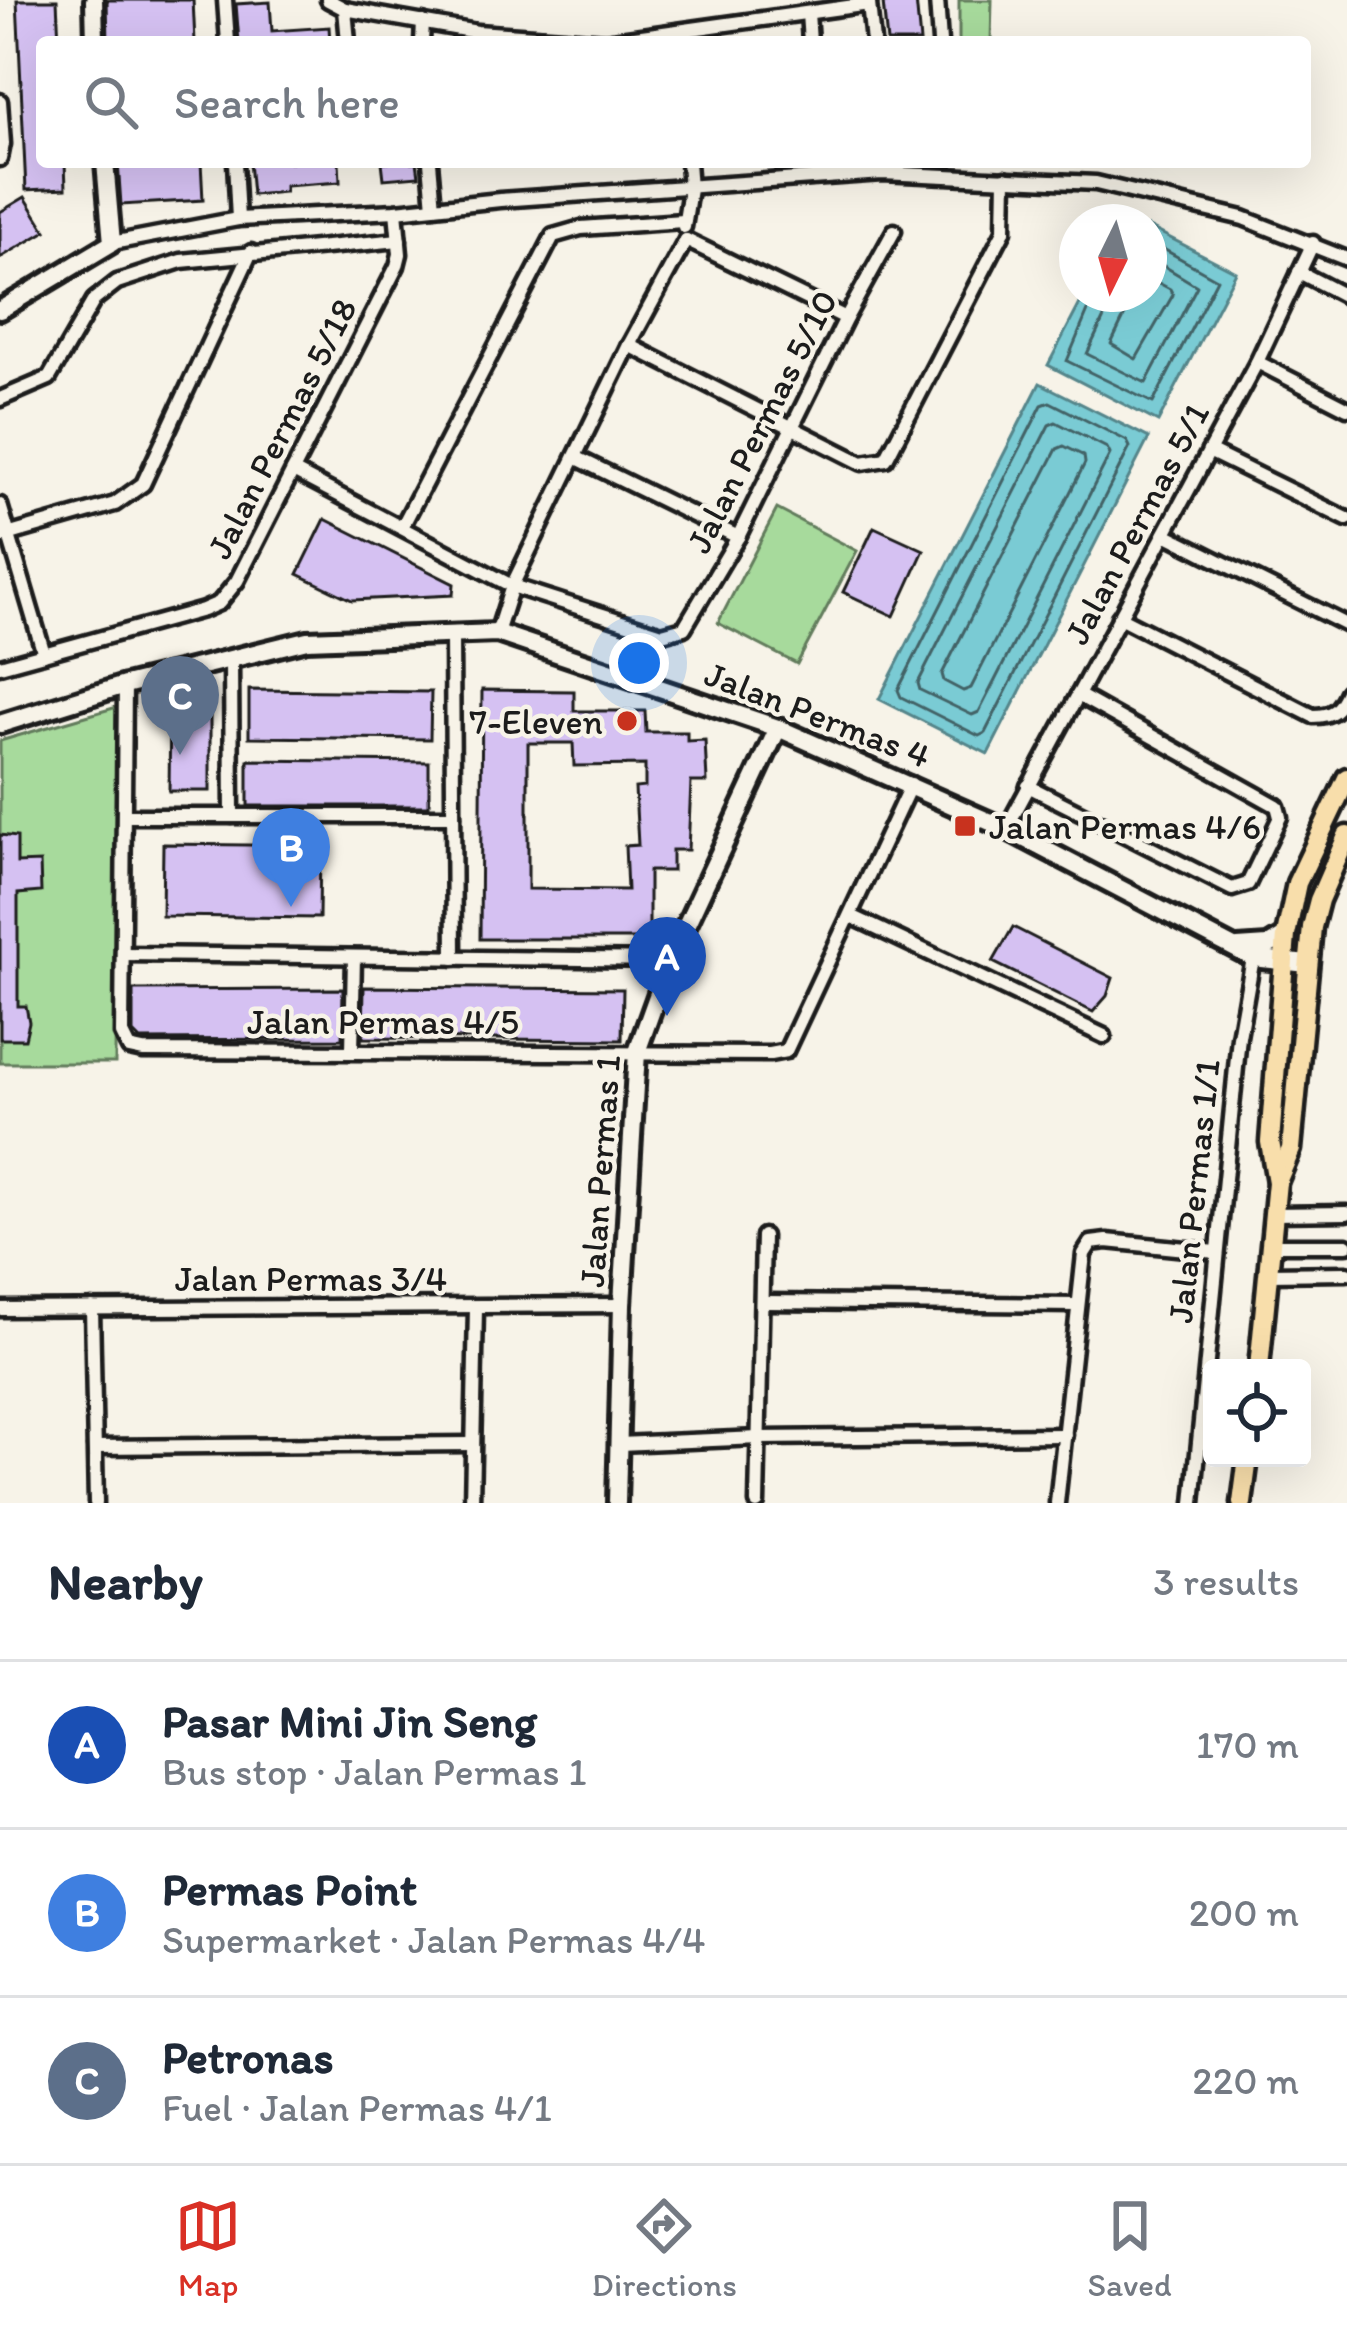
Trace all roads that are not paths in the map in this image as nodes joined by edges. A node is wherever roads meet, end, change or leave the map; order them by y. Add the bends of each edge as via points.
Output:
1 (94, 0) edge
2 (225, 0) edge
3 (328, 0) edge
4 (937, 0) edge
5 (870, 2) edge
6 (345, 9) junction
7 (808, 13) junction
8 (423, 22) junction
9 (732, 25) junction
10 (95, 36) edge
11 (228, 36) edge
12 (347, 36) edge
13 (422, 36) edge
14 (473, 36) edge
15 (682, 36) edge
16 (733, 36) edge
17 (810, 36) edge
18 (873, 36) edge
19 (940, 36) edge
20 (0, 101) edge
21 (0, 158) edge
22 (106, 168) edge
23 (235, 168) edge
24 (431, 168) edge
25 (688, 168) edge
26 (882, 168) edge
27 (948, 169) edge
28 (818, 170) edge
29 (1005, 178) junction
30 (690, 189) junction
31 (434, 207) junction
32 (396, 211) junction
33 (238, 219) junction
34 (683, 221) junction
35 (894, 231) dead end
36 (399, 240) junction
37 (686, 240) junction
38 (112, 243) junction
39 (1313, 243) junction
40 (251, 252) junction
41 (1347, 260) edge
42 (1299, 272) junction
43 (1347, 297) edge
44 (0, 310) edge
45 (846, 318) junction
46 (629, 345) junction
47 (1257, 362) junction
48 (0, 399) edge
49 (1347, 409) edge
50 (791, 428) junction
51 (1209, 452) junction
52 (575, 458) junction
53 (293, 471) junction
54 (0, 506) edge
55 (1347, 519) edge
56 (402, 527) junction
57 (1165, 534) junction
58 (6, 536) edge
59 (738, 537) junction
60 (512, 586) junction
61 (1119, 617) junction
62 (1347, 625) edge
63 (497, 633) junction
64 (452, 635) junction
65 (44, 654) junction
66 (231, 659) junction
67 (0, 666) edge
68 (125, 685) junction
69 (1347, 692) edge
70 (1078, 694) junction
71 (0, 724) edge
72 (778, 728) junction
73 (1347, 778) edge
74 (911, 784) junction
75 (1028, 786) junction
76 (125, 816) junction
77 (232, 816) junction
78 (454, 816) junction
79 (1006, 829) junction
80 (1347, 836) edge
81 (850, 916) junction
82 (1286, 935) junction
83 (1245, 953) junction
84 (123, 954) junction
85 (354, 957) junction
86 (454, 958) junction
87 (670, 960) junction
88 (1282, 961) junction
89 (1307, 964) junction
90 (1104, 1036) dead end
91 (352, 1051) junction
92 (637, 1052) junction
93 (1277, 1182) junction
94 (1347, 1213) edge
95 (1274, 1214) junction
96 (764, 1236) dead end
97 (1271, 1245) junction
98 (1347, 1245) edge
99 (1216, 1252) junction
100 (1347, 1273) edge
101 (1268, 1274) junction
102 (765, 1302) junction
103 (622, 1305) junction
104 (1076, 1305) junction
105 (92, 1308) junction
106 (476, 1308) junction
107 (0, 1309) edge
108 (1260, 1359) edge
109 (1065, 1435) junction
110 (758, 1438) junction
111 (473, 1444) junction
112 (619, 1444) junction
113 (95, 1447) junction
114 (1247, 1467) edge
115 (96, 1503) edge
116 (472, 1503) edge
117 (617, 1503) edge
118 (757, 1503) edge
119 (1057, 1503) edge
120 (1193, 1503) edge
121 (1242, 1503) edge

1 - 10 street
2 - 11 street
3 - 6 street
4 - 19 street
5 - 7 street
5 - 18 street
6 - 8 street
6 - 12 street
7 - 9 street
7 - 17 street
8 - 13 street
8 - 14 street
9 - 15 street
9 - 16 street
20 - 21 street
22 - 38 street
23 - 33 street
24 - 31 street
25 - 30 street
26 - 27 street
26 - 28 street
27 - 29 street
28 - 30 street
29 - 39 street via 1161,195
29 - 50 street via 1004,231 886,459 862,464
30 - 31 street
30 - 34 street
31 - 32 street
32 - 33 street
32 - 36 street
33 - 38 street
34 - 37 street
34 - 56 street via 563,231 546,245
35 - 45 street, Jalan Permas 5/10
36 - 40 street
36 - 53 street, Jalan Permas 5/18 via 397,266
37 - 45 street
37 - 46 street
38 - 44 street
39 - 41 street
39 - 42 street, Jalan Permas 5/1
40 - 48 street via 181,261 117,282 94,300 49,378
40 - 58 street via 143,484 115,504
42 - 43 street
42 - 47 street, Jalan Permas 5/1
45 - 50 street, Jalan Permas 5/10
46 - 50 street
46 - 52 street
47 - 49 street
47 - 51 street, Jalan Permas 5/1
50 - 59 street, Jalan Permas 5/10
51 - 55 street
51 - 57 street, Jalan Permas 5/1
52 - 59 street
52 - 60 street
53 - 56 street
53 - 65 street, Jalan Permas 5/18 via 219,603
54 - 58 street
56 - 60 street
57 - 61 street, Jalan Permas 5/1
57 - 62 street
58 - 65 street
59 - 60 street, Jalan Permas 5/10 via 675,633
60 - 63 street
61 - 69 street via 1313,716 1328,716
61 - 70 street, Jalan Permas 5/1
63 - 64 street, Jalan Permas 4
63 - 72 street, Jalan Permas 4
64 - 66 street, Jalan Permas 4 via 308,640
64 - 78 street
65 - 67 street, Jalan Permas 5/18
66 - 68 street, Jalan Permas 4
66 - 77 street
68 - 71 street, Jalan Permas 4
68 - 76 street
70 - 75 street, Jalan Permas 5/1
70 - 75 street via 1277,806 1248,884 1239,890
72 - 74 street, Jalan Permas 4
72 - 87 street, Jalan Permas 1
73 - 82 main road via 1297,883
74 - 79 street, Jalan Permas 4
74 - 81 street
75 - 79 street, Jalan Permas 5/1
76 - 77 street
76 - 84 street
77 - 78 street
78 - 86 street
79 - 83 street, Jalan Permas 4
80 - 89 main road via 1318,900
81 - 90 street
81 - 92 street via 786,1051
82 - 83 street
82 - 88 main road
83 - 88 street, Jalan Permas 4
83 - 99 street, Jalan Permas 1/1
84 - 85 street
84 - 91 street, Jalan Permas 4/5 via 122,1034 129,1048
85 - 86 street
85 - 91 street
86 - 87 street
87 - 92 street, Jalan Permas 1
88 - 89 street, Jalan Permas 4
88 - 93 main road via 1270,1142
89 - 93 main road via 1291,1149
91 - 92 street, Jalan Permas 4/5
92 - 103 street, Jalan Permas 1
93 - 95 main road
94 - 95 street
95 - 97 main road
96 - 102 street
97 - 98 street
97 - 101 main road
99 - 104 street via 1091,1244
99 - 120 street, Jalan Permas 1/1
100 - 101 street
101 - 108 main road
102 - 104 street
102 - 110 street
103 - 106 street, Jalan Permas 3/4
103 - 112 street, Jalan Permas 1
104 - 109 street
105 - 106 street, Jalan Permas 3/4
105 - 107 street, Jalan Permas 3/4
105 - 113 street
106 - 111 street
109 - 110 street
109 - 119 street
110 - 112 street
110 - 118 street
111 - 113 street
111 - 116 street
112 - 117 street, Jalan Permas 1
113 - 115 street
114 - 121 main road

